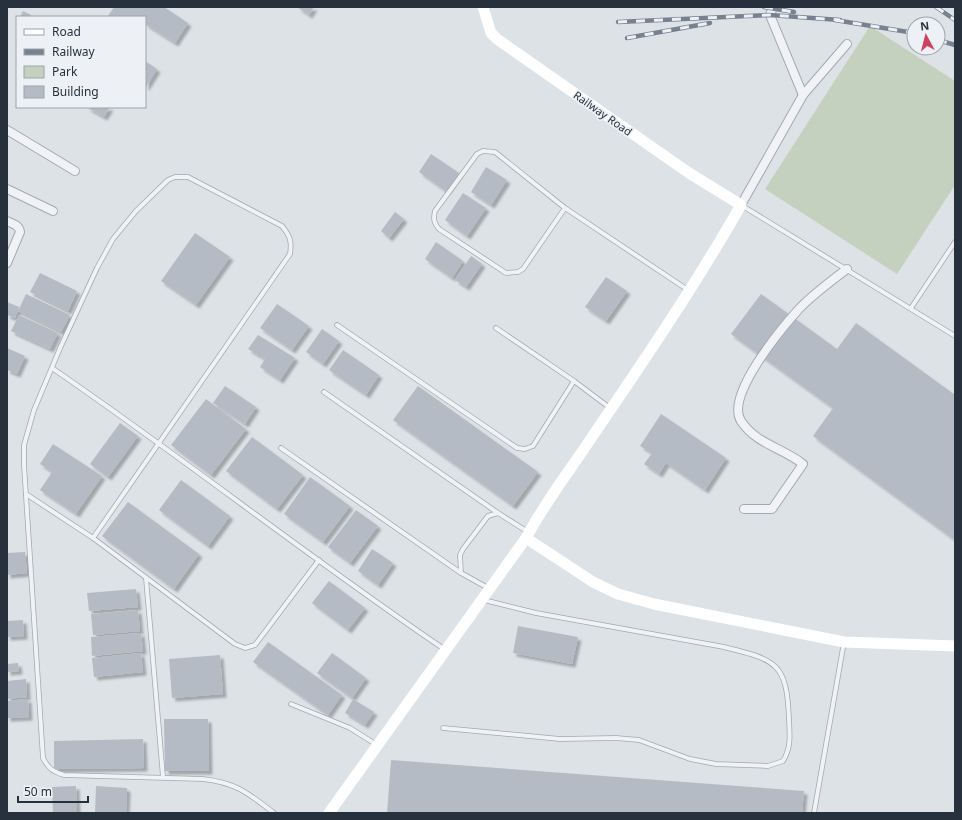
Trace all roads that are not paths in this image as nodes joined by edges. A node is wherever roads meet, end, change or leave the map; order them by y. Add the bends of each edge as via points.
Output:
1 (483, 7) edge
2 (773, 7) edge
3 (847, 44) dead end
4 (803, 95) junction
5 (7, 130) edge
6 (75, 171) dead end
7 (7, 189) edge
8 (741, 205) junction
9 (565, 208) junction
10 (53, 211) dead end
11 (7, 221) edge
12 (955, 242) edge
13 (7, 264) edge
14 (847, 270) junction
15 (688, 290) junction
16 (911, 308) junction
17 (337, 324) dead end
18 (496, 328) dead end
19 (955, 336) edge
20 (52, 368) junction
21 (574, 381) junction
22 (324, 392) dead end
23 (611, 408) junction
24 (159, 444) junction
25 (281, 448) dead end
26 (26, 494) junction
27 (744, 510) dead end
28 (498, 513) junction
29 (527, 535) junction
30 (93, 538) junction
31 (319, 560) junction
32 (461, 573) junction
33 (146, 578) junction
34 (488, 588) junction
35 (481, 599) junction
36 (844, 642) junction
37 (955, 646) edge
38 (445, 649) junction
39 (291, 704) dead end
40 (443, 728) dead end
41 (377, 746) junction
42 (162, 777) junction
43 (274, 813) edge
44 (329, 813) edge
45 (814, 813) edge

1 - 8 street, Railway Road via 491,34 497,39 689,173
2 - 4 street via 770,15
3 - 4 street
4 - 8 street
5 - 6 street
7 - 10 street
8 - 14 lane
8 - 15 street via 713,254
9 - 9 lane via 490,150 477,154 436,211 434,218 439,229 506,273 512,274 523,269
9 - 15 lane
11 - 13 street via 16,225 20,232
12 - 16 lane
14 - 16 lane
14 - 27 street via 798,310 756,364 741,392 737,410 741,421 757,438 803,464 772,509
15 - 23 street via 662,335
16 - 19 lane
17 - 21 lane via 517,448 533,446
18 - 21 lane
20 - 24 lane
20 - 24 lane via 97,268 113,239 136,211 168,180 174,177 188,178 282,226 290,235 290,254
20 - 26 lane via 32,416 24,445
21 - 23 lane
22 - 28 lane
23 - 29 street
24 - 30 lane
24 - 31 lane
25 - 32 lane
26 - 30 lane
26 - 42 lane via 43,758 48,767 64,775
28 - 29 lane
28 - 32 lane via 488,516 463,549 460,555
29 - 34 street
29 - 36 street via 593,582 618,594 654,604
30 - 33 lane
31 - 33 lane via 255,645 245,648 235,644
31 - 38 lane
32 - 34 lane
33 - 42 lane
34 - 35 street
35 - 38 street
35 - 40 lane via 536,613 724,647 765,659 784,676 789,708 789,752 783,762 768,766 716,764 690,759 639,740 560,739
36 - 37 street
36 - 45 lane
38 - 41 street
39 - 41 lane via 350,728
41 - 44 street
42 - 43 lane via 223,781 240,788

